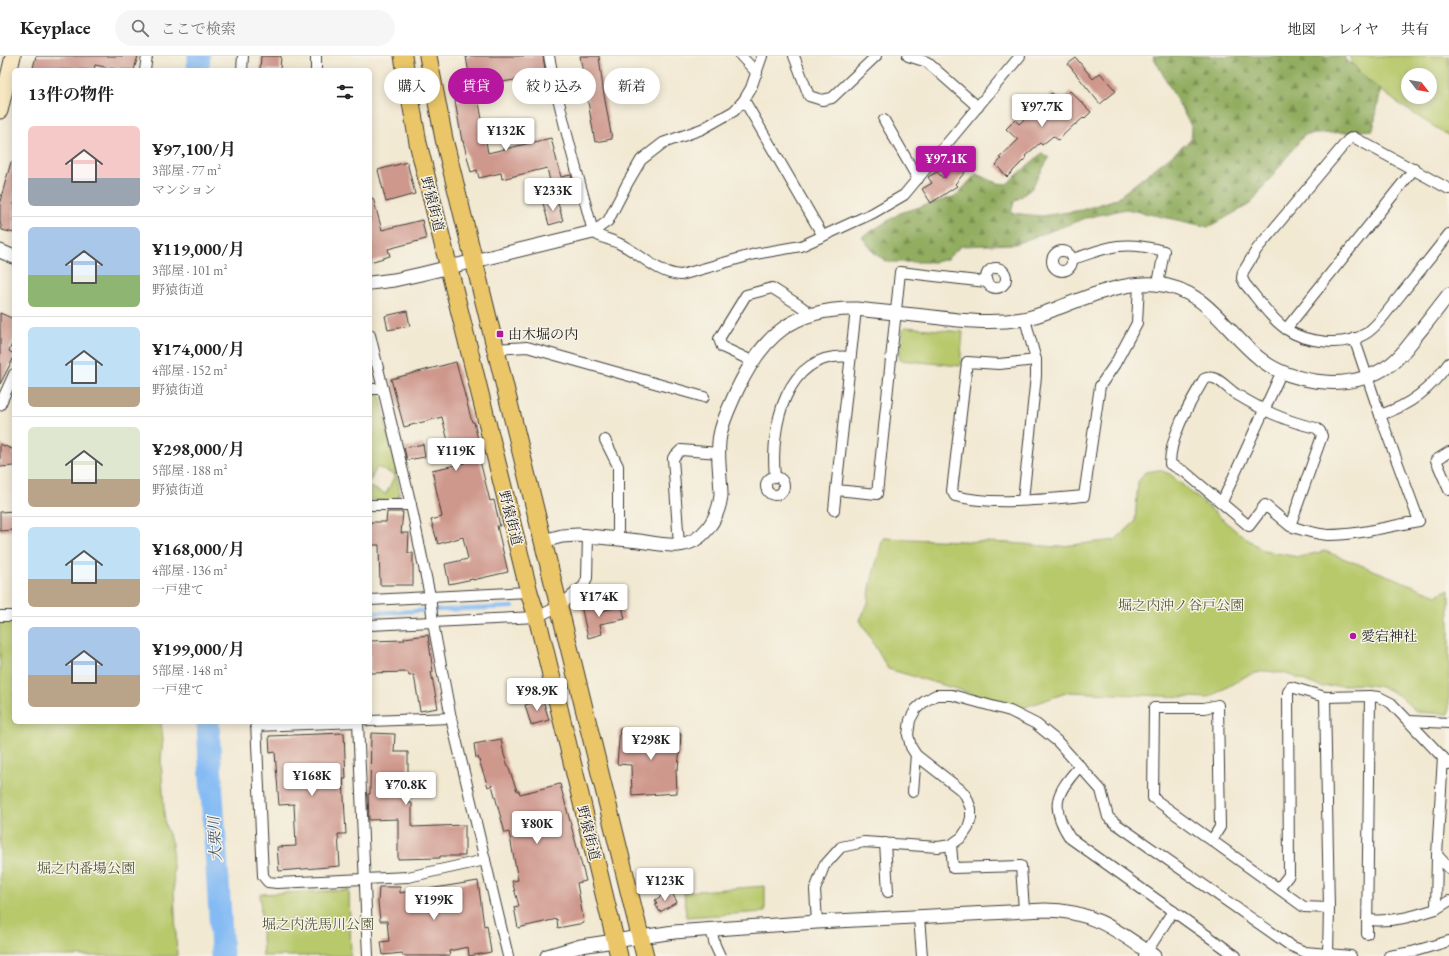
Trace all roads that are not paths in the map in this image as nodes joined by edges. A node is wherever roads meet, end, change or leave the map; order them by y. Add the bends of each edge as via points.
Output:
1 (13, 56) edge
2 (147, 56) edge
3 (243, 56) edge
4 (316, 56) edge
5 (403, 56) edge
6 (428, 56) edge
7 (550, 56) edge
8 (741, 56) edge
9 (762, 56) edge
10 (794, 56) edge
11 (876, 56) edge
12 (908, 56) edge
13 (1020, 56) edge
14 (145, 68) edge
15 (242, 68) edge
16 (316, 68) edge
17 (756, 73) junction
18 (744, 100) junction
19 (978, 107) junction
20 (0, 111) edge
21 (884, 120) dead end
22 (1414, 169) junction
23 (918, 179) junction
24 (1449, 189) edge
25 (593, 232) junction
26 (1449, 234) edge
27 (823, 236) junction
28 (0, 252) edge
29 (12, 256) edge
30 (1072, 259) dead end
31 (473, 260) junction
32 (448, 267) junction
33 (986, 282) dead end
34 (372, 283) edge
35 (1139, 284) junction
36 (1158, 284) junction
37 (1449, 294) edge
38 (856, 309) junction
39 (896, 313) junction
40 (810, 314) junction
41 (1025, 319) junction
42 (1286, 329) junction
43 (1354, 338) junction
44 (372, 343) edge
45 (495, 349) junction
46 (850, 357) junction
47 (1036, 360) junction
48 (752, 361) junction
49 (1449, 363) edge
50 (1282, 371) junction
51 (1366, 378) junction
52 (372, 389) edge
53 (383, 389) junction
54 (10, 393) edge
55 (704, 397) dead end
56 (0, 405) edge
57 (1264, 411) junction
58 (1380, 415) junction
59 (605, 440) dead end
60 (1449, 452) edge
61 (719, 453) junction
62 (775, 477) dead end
63 (836, 490) junction
64 (1449, 490) edge
65 (1023, 500) junction
66 (1222, 502) junction
67 (372, 505) edge
68 (410, 505) junction
69 (834, 510) dead end
70 (1290, 526) junction
71 (588, 536) junction
72 (618, 539) junction
73 (543, 541) junction
74 (679, 545) junction
75 (529, 592) junction
76 (430, 596) junction
77 (372, 600) edge
78 (559, 606) junction
79 (0, 616) edge
80 (12, 616) edge
81 (537, 617) junction
82 (433, 623) junction
83 (372, 625) edge
84 (1370, 696) junction
85 (1326, 697) junction
86 (451, 718) junction
87 (372, 721) edge
88 (1409, 721) junction
89 (1449, 723) edge
90 (256, 724) edge
91 (357, 724) edge
92 (916, 755) junction
93 (1446, 761) edge
94 (1080, 766) junction
95 (913, 792) dead end
96 (1212, 840) junction
97 (885, 843) junction
98 (951, 844) junction
99 (1438, 855) junction
100 (485, 860) junction
101 (1449, 868) edge
102 (365, 878) junction
103 (1279, 888) junction
104 (888, 892) dead end
105 (1449, 901) edge
106 (1329, 908) junction
107 (1436, 909) junction
108 (1024, 910) junction
109 (1173, 911) junction
110 (920, 917) junction
111 (1367, 920) junction
112 (817, 922) junction
113 (711, 930) junction
114 (1367, 934) dead end
115 (640, 936) junction
116 (1449, 941) edge
117 (616, 948) edge
118 (1148, 954) edge
119 (1328, 954) junction
120 (368, 956) edge
121 (508, 956) edge
122 (547, 956) edge
123 (645, 956) edge
124 (720, 956) edge
125 (922, 956) edge
126 (1236, 956) edge
127 (1351, 956) edge
128 (1389, 956) edge

1 - 20 main road
2 - 14 street
3 - 15 street
4 - 16 street
5 - 32 main road, 野猿街道 via 418,143
6 - 31 main road, 野猿街道 via 444,139
7 - 25 street
8 - 17 street
9 - 17 street
10 - 11 street via 810,96 822,100 832,98
12 - 19 street via 926,62
13 - 19 street
17 - 18 street
18 - 25 street via 734,111 702,129 663,143 641,160 608,222
18 - 27 street
19 - 23 street
21 - 23 street
22 - 24 street
22 - 42 street
22 - 42 street via 1353,137 1257,249 1242,278
23 - 27 street via 904,195 873,213
25 - 27 street via 675,275 755,254 801,246
25 - 31 street
26 - 43 street via 1378,322 1364,335
28 - 29 street
30 - 36 street via 1117,246 1132,245 1164,251
31 - 32 street
31 - 45 main road, 野猿街道
32 - 34 street
32 - 75 main road, 野猿街道
33 - 39 street via 900,272
35 - 36 street
35 - 41 street via 1106,291
35 - 65 street via 1137,323 1100,386 1084,496
36 - 50 street via 1181,290 1202,301 1259,358
37 - 51 street via 1404,352 1391,364
38 - 39 street
38 - 40 street
38 - 46 street
39 - 41 street via 984,322
39 - 63 street via 877,494
40 - 48 street via 780,331 765,344
40 - 48 street via 772,288 746,295 719,339 722,348
41 - 47 street
42 - 43 street via 1308,339 1329,342
43 - 51 street
44 - 53 street
45 - 55 street via 527,347
45 - 73 main road, 野猿街道
46 - 62 street via 841,356 816,362 792,384 774,441
46 - 63 street
47 - 65 street
47 - 65 street via 999,364 967,362 952,491 955,496 963,498
48 - 61 street via 731,403 720,436
49 - 58 street via 1440,376 1418,396 1400,408
50 - 51 street via 1321,382 1356,381
50 - 57 street
51 - 58 street
52 - 53 street
53 - 68 street
54 - 56 street
57 - 66 street
57 - 66 street via 1234,393 1215,377 1209,376 1204,379 1182,418 1170,464 1186,472
57 - 70 street via 1316,428 1322,436
58 - 70 street via 1419,521 1327,535
59 - 72 street via 618,466
60 - 64 street via 1436,460
61 - 74 street via 721,496 718,510 702,535
61 - 74 street via 681,450 673,458
63 - 69 street
66 - 70 street via 1249,526 1265,505
67 - 68 street
68 - 76 street
71 - 72 street
71 - 73 street via 562,536
71 - 78 street via 587,578 584,586
72 - 74 street
73 - 78 main road, 野猿街道
75 - 76 street
75 - 81 main road, 野猿街道
76 - 77 street
76 - 82 street
78 - 81 street
78 - 115 main road, 野猿街道
79 - 80 street
81 - 82 street
81 - 117 main road, 野猿街道
82 - 83 street
82 - 86 street
84 - 85 street
84 - 88 street via 1391,703
84 - 111 street
85 - 103 street via 1291,686 1288,692 1289,874
85 - 106 street
86 - 87 street
86 - 100 street
88 - 89 street
88 - 93 street
90 - 102 street via 263,876 268,882 277,883
91 - 102 street
92 - 94 street via 908,735 910,720 916,709 936,695 952,694 1010,711 1036,724 1057,741
92 - 95 street
92 - 98 street via 966,796 971,809 968,828
93 - 99 street
94 - 109 street via 1068,780 1058,800 1057,810 1061,825 1070,838
94 - 119 street via 1101,790 1108,817 1115,823 1291,946 1305,952
96 - 96 street via 1153,798 1154,708 1204,708 1218,705 1220,827
96 - 103 street
97 - 98 street via 938,847
97 - 104 street
97 - 112 street via 864,842 841,848 824,866 815,890
98 - 108 street via 953,868 1021,866
99 - 101 street
99 - 107 street
100 - 102 street via 408,876
100 - 121 street
102 - 120 street
103 - 106 street via 1304,907
105 - 107 street
106 - 119 street
107 - 111 street via 1408,918
108 - 110 street
108 - 118 street via 1060,910 1090,917 1116,930
109 - 118 street
109 - 126 street
110 - 112 street
110 - 125 street
111 - 114 street
112 - 113 street
113 - 115 street
113 - 124 street
115 - 117 street
115 - 123 main road, 野猿街道
116 - 128 street
117 - 122 street via 581,946
119 - 127 street

